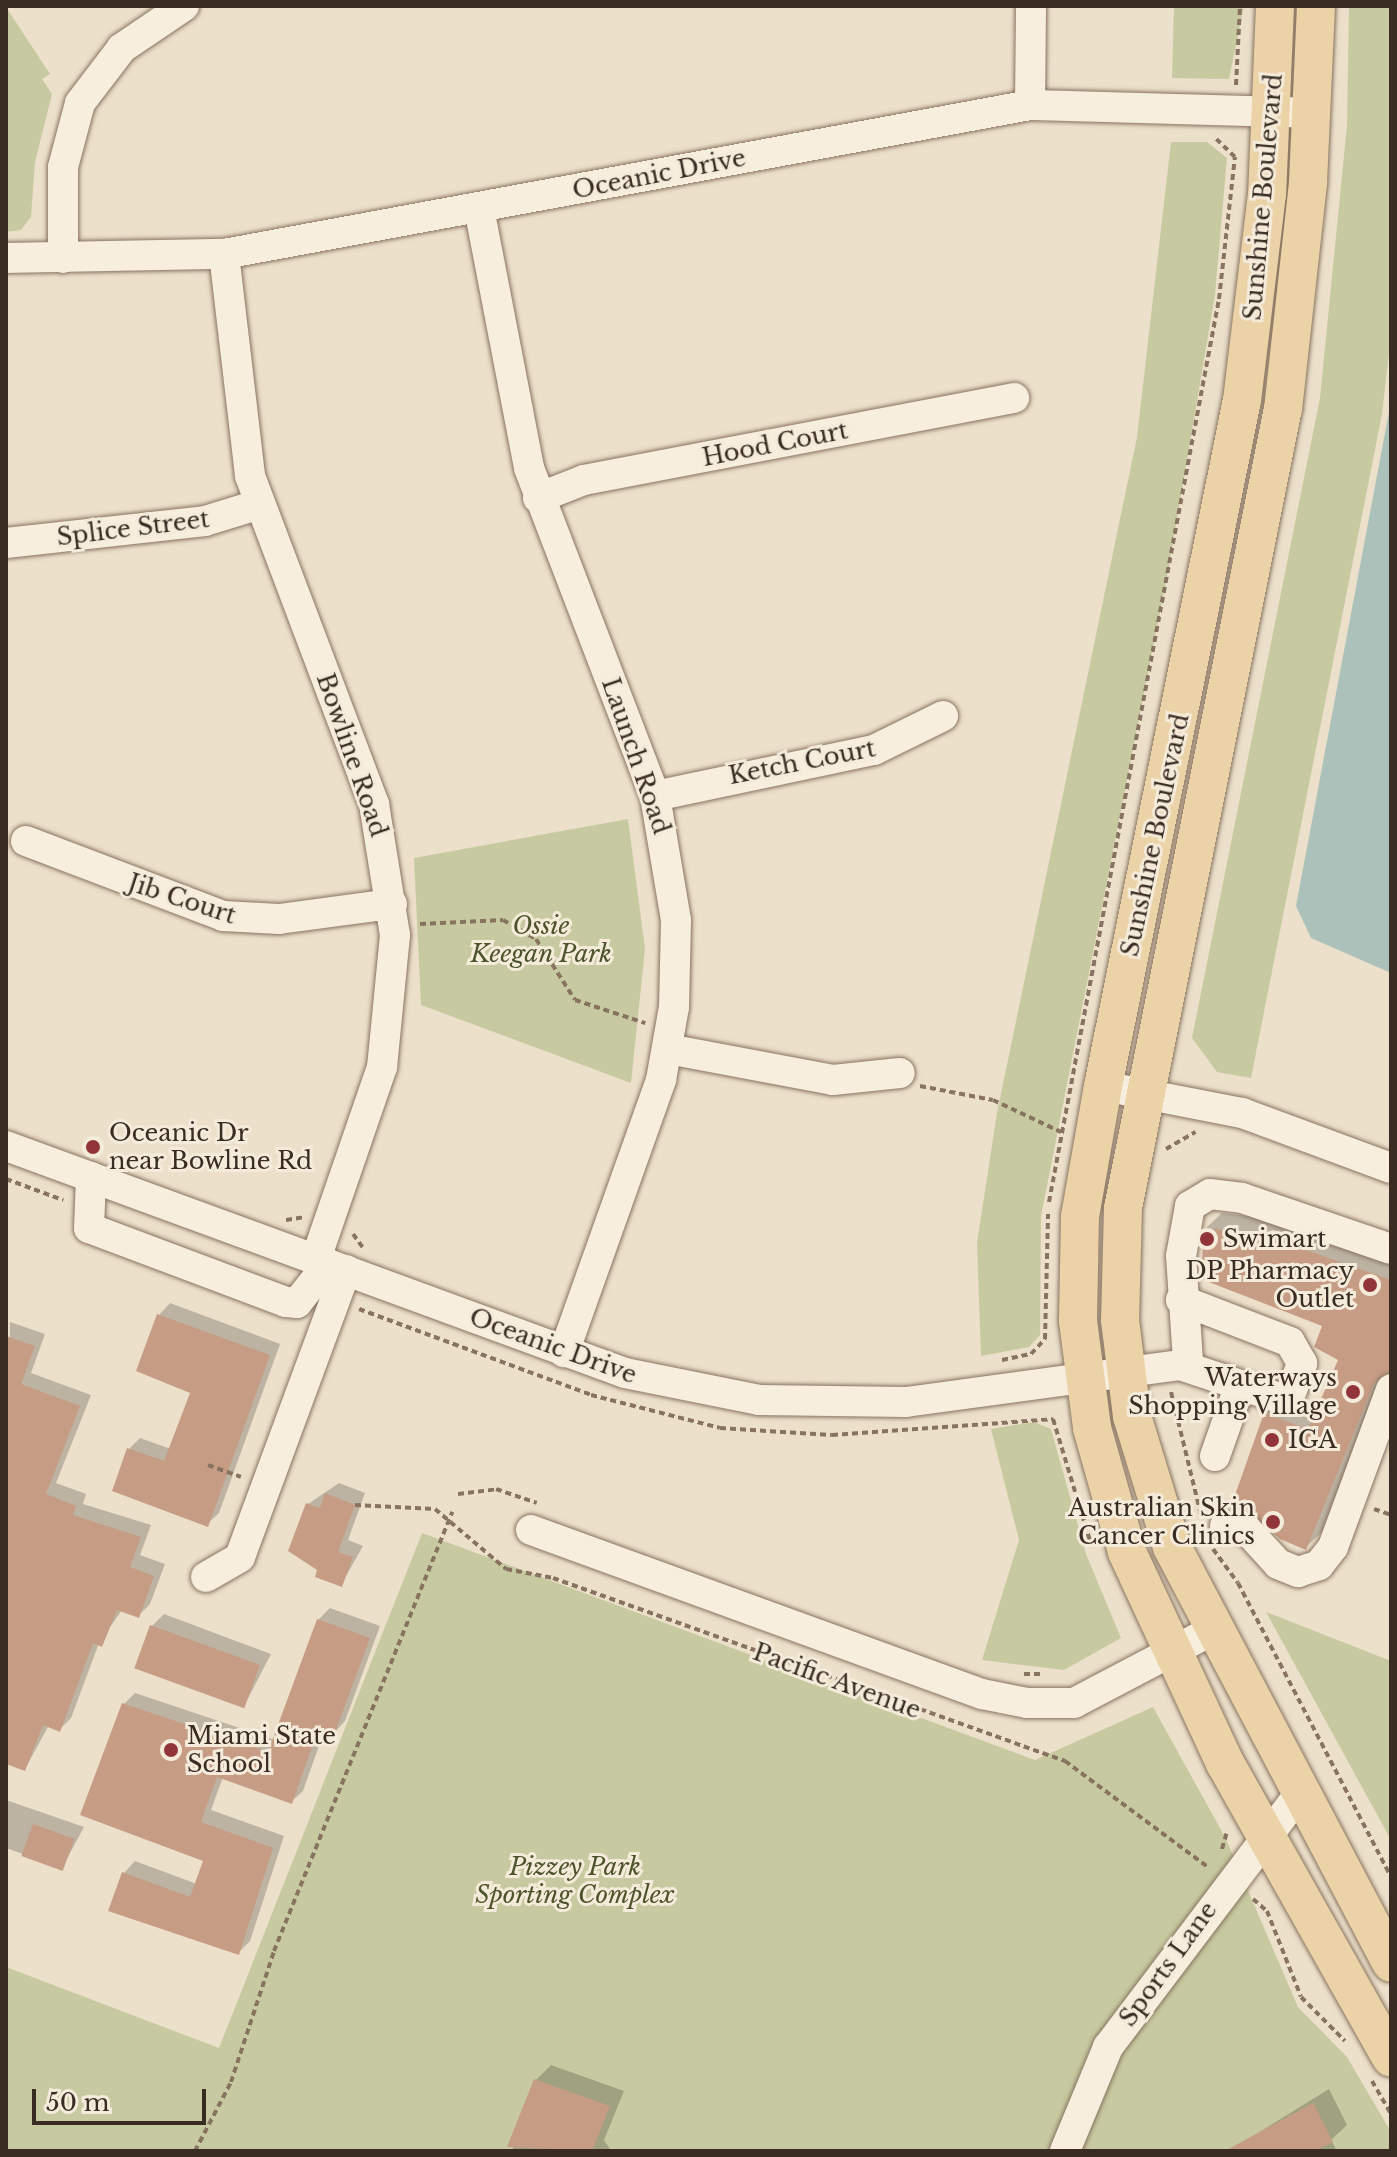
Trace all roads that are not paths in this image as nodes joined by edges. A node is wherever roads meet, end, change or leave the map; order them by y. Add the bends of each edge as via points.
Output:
1 (184, 6) edge
2 (1031, 6) edge
3 (1275, 6) edge
4 (1316, 6) edge
5 (1030, 105) junction
6 (1272, 111) junction
7 (1313, 113) junction
8 (479, 208) junction
9 (224, 254) junction
10 (6, 258) edge
11 (63, 258) junction
12 (1014, 398) dead end
13 (538, 498) junction
14 (257, 505) junction
15 (6, 543) edge
16 (943, 716) dead end
17 (655, 796) junction
18 (26, 841) dead end
19 (406, 914) junction
20 (669, 1040) junction
21 (900, 1073) road end
22 (1103, 1086) junction
23 (1144, 1093) junction
24 (6, 1146) edge
25 (1391, 1168) edge
26 (91, 1177) junction
27 (1391, 1249) edge
28 (339, 1261) junction
29 (1181, 1300) junction
30 (564, 1352) junction
31 (1179, 1369) junction
32 (1126, 1376) junction
33 (1084, 1381) junction
34 (1239, 1388) junction
35 (1391, 1389) edge
36 (1215, 1456) dead end
37 (531, 1530) dead end
38 (1213, 1534) road end
39 (206, 1577) dead end
40 (1213, 1630) junction
41 (1172, 1652) junction
42 (1299, 1794) junction
43 (1264, 1833) junction
44 (1391, 1963) edge
45 (1372, 2062) edge
46 (1065, 2151) edge

1 - 11 street via 122,48 80,103 63,167
2 - 5 street
3 - 6 main road, Sunshine Boulevard
4 - 7 main road, Sunshine Boulevard
5 - 6 street, Oceanic Drive
5 - 8 street, Oceanic Drive
6 - 7 street, Oceanic Drive
6 - 22 main road, Sunshine Boulevard via 1240,414
7 - 23 main road, Sunshine Boulevard via 1283,408
8 - 9 street, Oceanic Drive
8 - 13 street, Launch Road
9 - 11 street, Oceanic Drive
9 - 14 street, Bowline Road via 243,445
10 - 11 street, Oceanic Drive
12 - 13 street, Hood Court via 584,480
13 - 17 street, Launch Road
14 - 15 street, Splice Street via 205,521
14 - 19 street, Bowline Road via 363,773
16 - 17 street, Ketch Court via 874,750
17 - 20 street, Launch Road via 676,920
18 - 19 street, Jib Court via 223,916
19 - 28 street, Bowline Road via 382,1067
20 - 21 street via 833,1080
20 - 30 street, Launch Road via 643,1142
22 - 23 street
22 - 33 main road, Sunshine Boulevard via 1075,1269
23 - 25 street via 1242,1113
23 - 32 main road, Sunshine Boulevard via 1122,1221
24 - 26 street, Oceanic Drive
26 - 28 street, Oceanic Drive
26 - 28 street via 89,1228 286,1302 297,1303
27 - 29 street via 1210,1194 1190,1206
28 - 30 street, Oceanic Drive
28 - 39 street, Bowline Road via 240,1557
29 - 31 street
29 - 34 street via 1298,1351 1302,1363 1290,1395
30 - 33 street, Oceanic Drive via 669,1385 812,1404 906,1402
31 - 32 street, Oceanic Drive
31 - 34 street
32 - 33 street, Oceanic Drive
32 - 40 main road, Sunshine Boulevard via 1156,1504
33 - 41 main road, Sunshine Boulevard via 1112,1510
34 - 36 street
35 - 38 street via 1333,1547 1319,1565 1298,1572 1278,1564 1247,1530
37 - 41 street, Pacific Avenue via 1016,1701 1074,1703
40 - 41 street, Pacific Avenue
40 - 42 main road
41 - 43 main road
42 - 43 street, Sports Lane
42 - 44 main road
43 - 45 main road
43 - 46 street, Sports Lane via 1108,2047

